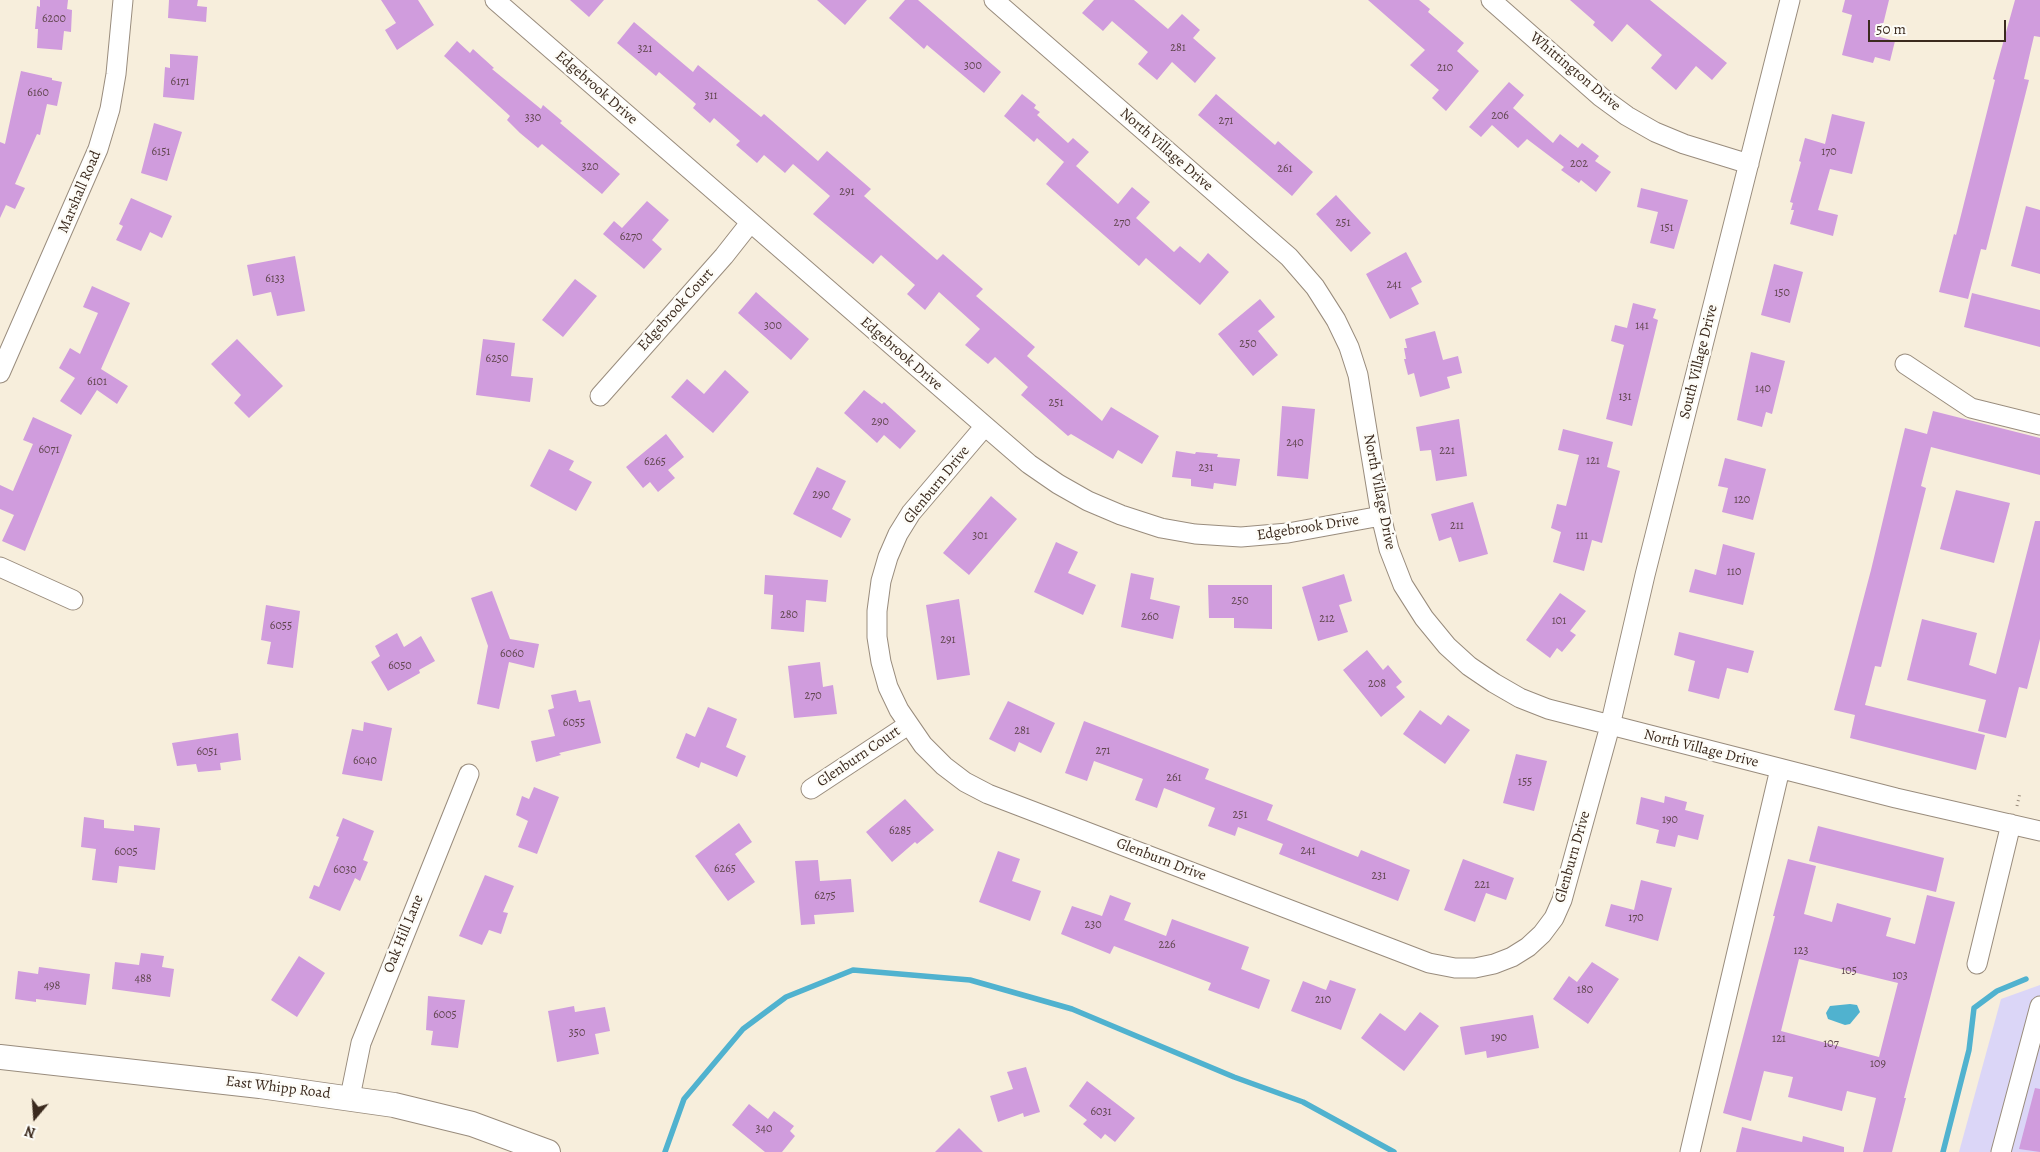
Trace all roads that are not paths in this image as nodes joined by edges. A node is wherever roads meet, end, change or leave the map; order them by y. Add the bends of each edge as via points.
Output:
1 (123, 0) edge
2 (495, 0) edge
3 (994, 0) edge
4 (1491, 0) edge
5 (1790, 0) edge
6 (1750, 164) junction
7 (750, 222) junction
8 (1905, 364) dead end
9 (0, 373) edge
10 (600, 396) dead end
11 (2040, 425) edge
12 (985, 426) junction
13 (1381, 516) junction
14 (0, 567) edge
15 (73, 600) dead end
16 (908, 725) junction
17 (1610, 726) junction
18 (1780, 769) junction
19 (469, 774) dead end
20 (811, 789) dead end
21 (2011, 824) junction
22 (2040, 831) edge
23 (1977, 964) dead end
24 (2040, 1006) edge
25 (0, 1057) edge
26 (350, 1097) junction
27 (548, 1152) edge
28 (1690, 1152) edge
29 (2001, 1152) edge

1 - 9 street, Marshall Road via 116,74 98,149
2 - 7 street, Edgebrook Drive
3 - 13 street, North Village Drive via 1289,257 1315,286 1336,320 1358,375
4 - 6 street, Whittington Drive via 1627,116 1684,144
5 - 6 street, South Village Drive
6 - 17 street, South Village Drive via 1644,575
7 - 10 street, Edgebrook Court via 724,256
7 - 12 street, Edgebrook Drive
8 - 11 street via 1971,408
12 - 13 street, Edgebrook Drive via 1029,464 1088,502 1161,528 1242,537 1288,534
12 - 16 street, Glenburn Drive via 911,513 895,542 881,581 877,637 881,662 888,687
13 - 17 street, North Village Drive via 1389,549 1404,585 1424,618 1447,646 1470,666 1520,698
14 - 15 street
16 - 17 street, Glenburn Drive via 944,766 988,794 1429,963 1455,968 1484,966 1512,957 1542,934 1554,918 1562,900
16 - 20 street, Glenburn Court
17 - 18 street, North Village Drive
18 - 21 street, North Village Drive
18 - 28 street
19 - 26 street, Oak Hill Lane via 361,1043
21 - 22 street, North Village Drive
21 - 23 street
24 - 29 street
25 - 26 main road, East Whipp Road
26 - 27 main road, East Whipp Road via 394,1104 472,1124

